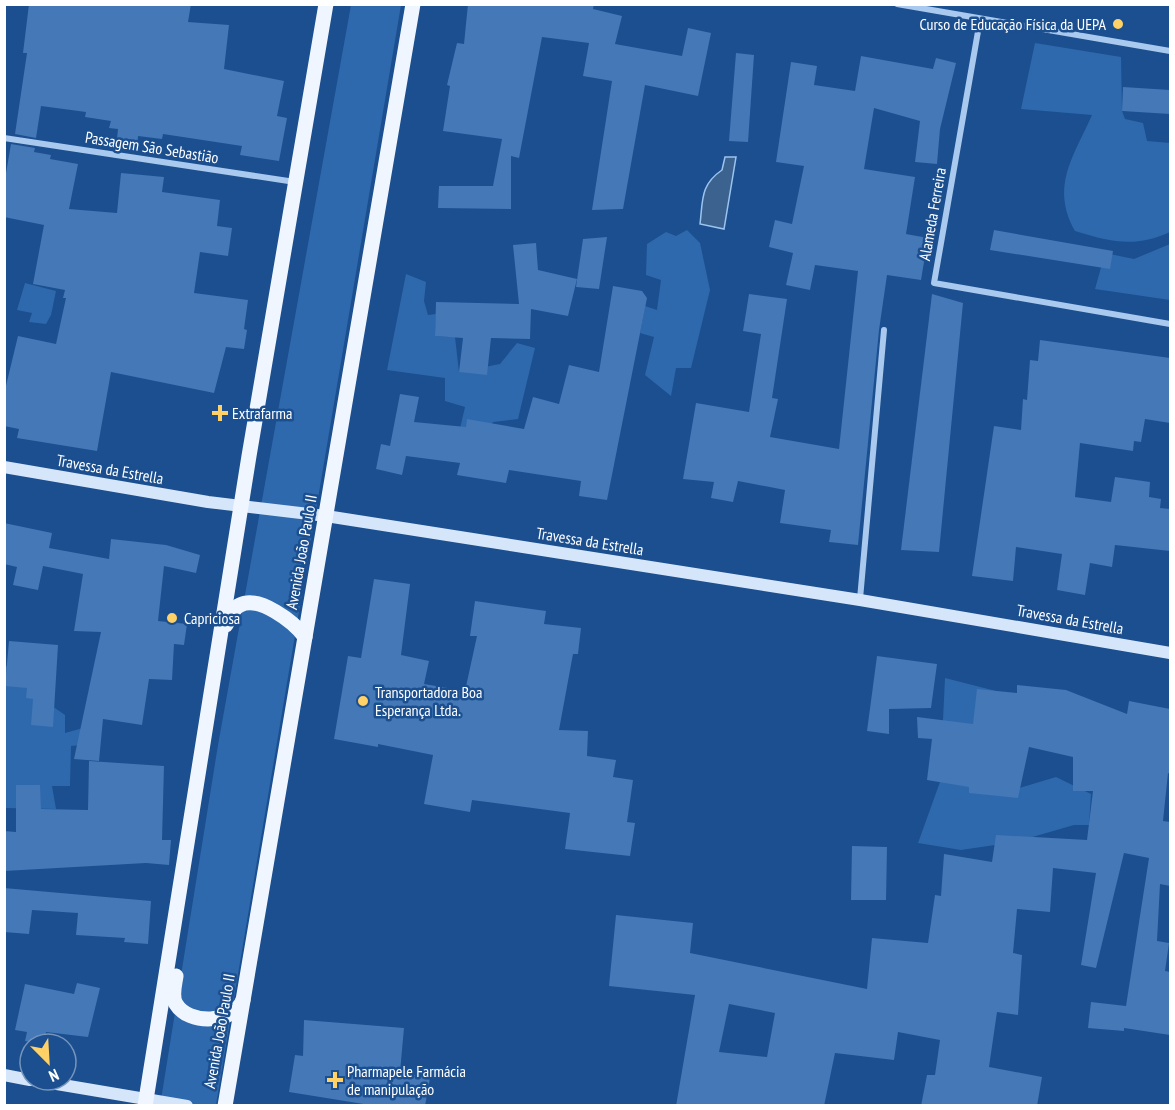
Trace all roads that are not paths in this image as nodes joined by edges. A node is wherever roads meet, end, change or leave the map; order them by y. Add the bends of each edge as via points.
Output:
1 (326, 4) edge
2 (413, 4) edge
3 (897, 4) edge
4 (980, 20) junction
5 (1170, 51) edge
6 (4, 138) edge
7 (296, 182) junction
8 (1170, 324) edge
9 (884, 330) dead end
10 (4, 467) edge
11 (243, 507) junction
12 (326, 516) junction
13 (860, 600) junction
14 (222, 632) junction
15 (305, 638) junction
16 (1170, 653) edge
17 (172, 938) junction
18 (243, 998) junction
19 (78, 1089) edge
20 (146, 1102) edge
21 (187, 1106) edge
22 (225, 1106) edge

1 - 7 main road
2 - 12 main road, Avenida João Paulo II
3 - 4 street
4 - 5 street
4 - 8 street, Alameda Ferreira via 934,283
6 - 7 street, Passagem São Sebastião
7 - 11 main road
9 - 13 street
10 - 11 street, Travessa da Estrella
11 - 12 street, Travessa da Estrella
11 - 14 main road
12 - 13 street, Travessa da Estrella
12 - 15 main road, Avenida João Paulo II
13 - 16 street, Travessa da Estrella
14 - 15 main road via 235,609 253,603 287,618
14 - 17 main road
15 - 18 main road, Avenida João Paulo II
17 - 18 main road via 178,952 173,996 181,1010 221,1018 237,1010
17 - 20 main road
18 - 22 main road, Avenida João Paulo II
19 - 20 street
20 - 21 street

